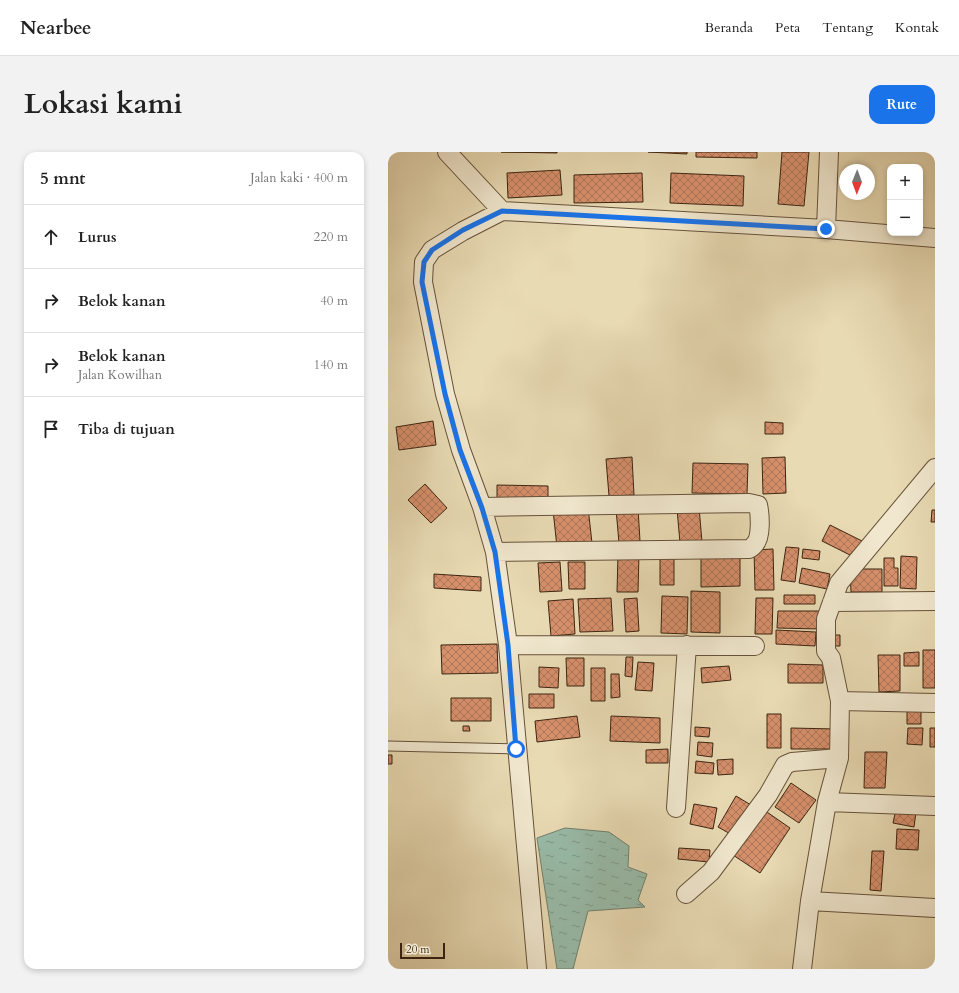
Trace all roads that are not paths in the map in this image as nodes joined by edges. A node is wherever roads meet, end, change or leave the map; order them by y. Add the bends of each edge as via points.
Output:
1 (447, 152) edge
2 (829, 152) edge
3 (502, 211) junction
4 (826, 229) junction
5 (935, 238) edge
6 (935, 468) edge
7 (482, 508) junction
8 (495, 552) junction
9 (935, 601) edge
10 (832, 602) junction
11 (508, 645) junction
12 (687, 645) junction
13 (755, 646) dead end
14 (840, 701) junction
15 (935, 703) edge
16 (388, 746) edge
17 (516, 749) junction
18 (839, 758) junction
19 (827, 802) junction
20 (935, 806) edge
21 (676, 808) dead end
22 (686, 894) dead end
23 (810, 901) junction
24 (935, 908) edge
25 (537, 969) edge
26 (802, 969) edge

1 - 3 street
2 - 4 street
3 - 4 street
3 - 7 street via 463,230 432,250 424,262 422,282 445,394 460,450
4 - 5 street
6 - 10 street via 838,583
7 - 8 street
7 - 8 street via 750,503 758,505 760,513 756,545 749,549
8 - 11 street
9 - 10 street
10 - 14 street via 826,619 826,650 831,658
11 - 12 street
11 - 17 street
12 - 13 street
12 - 21 street
14 - 15 street
14 - 18 street
16 - 17 lane
17 - 25 street
18 - 19 street
18 - 22 street via 792,762 785,765 768,795 711,872
19 - 20 street
19 - 23 street
23 - 24 street
23 - 26 street

